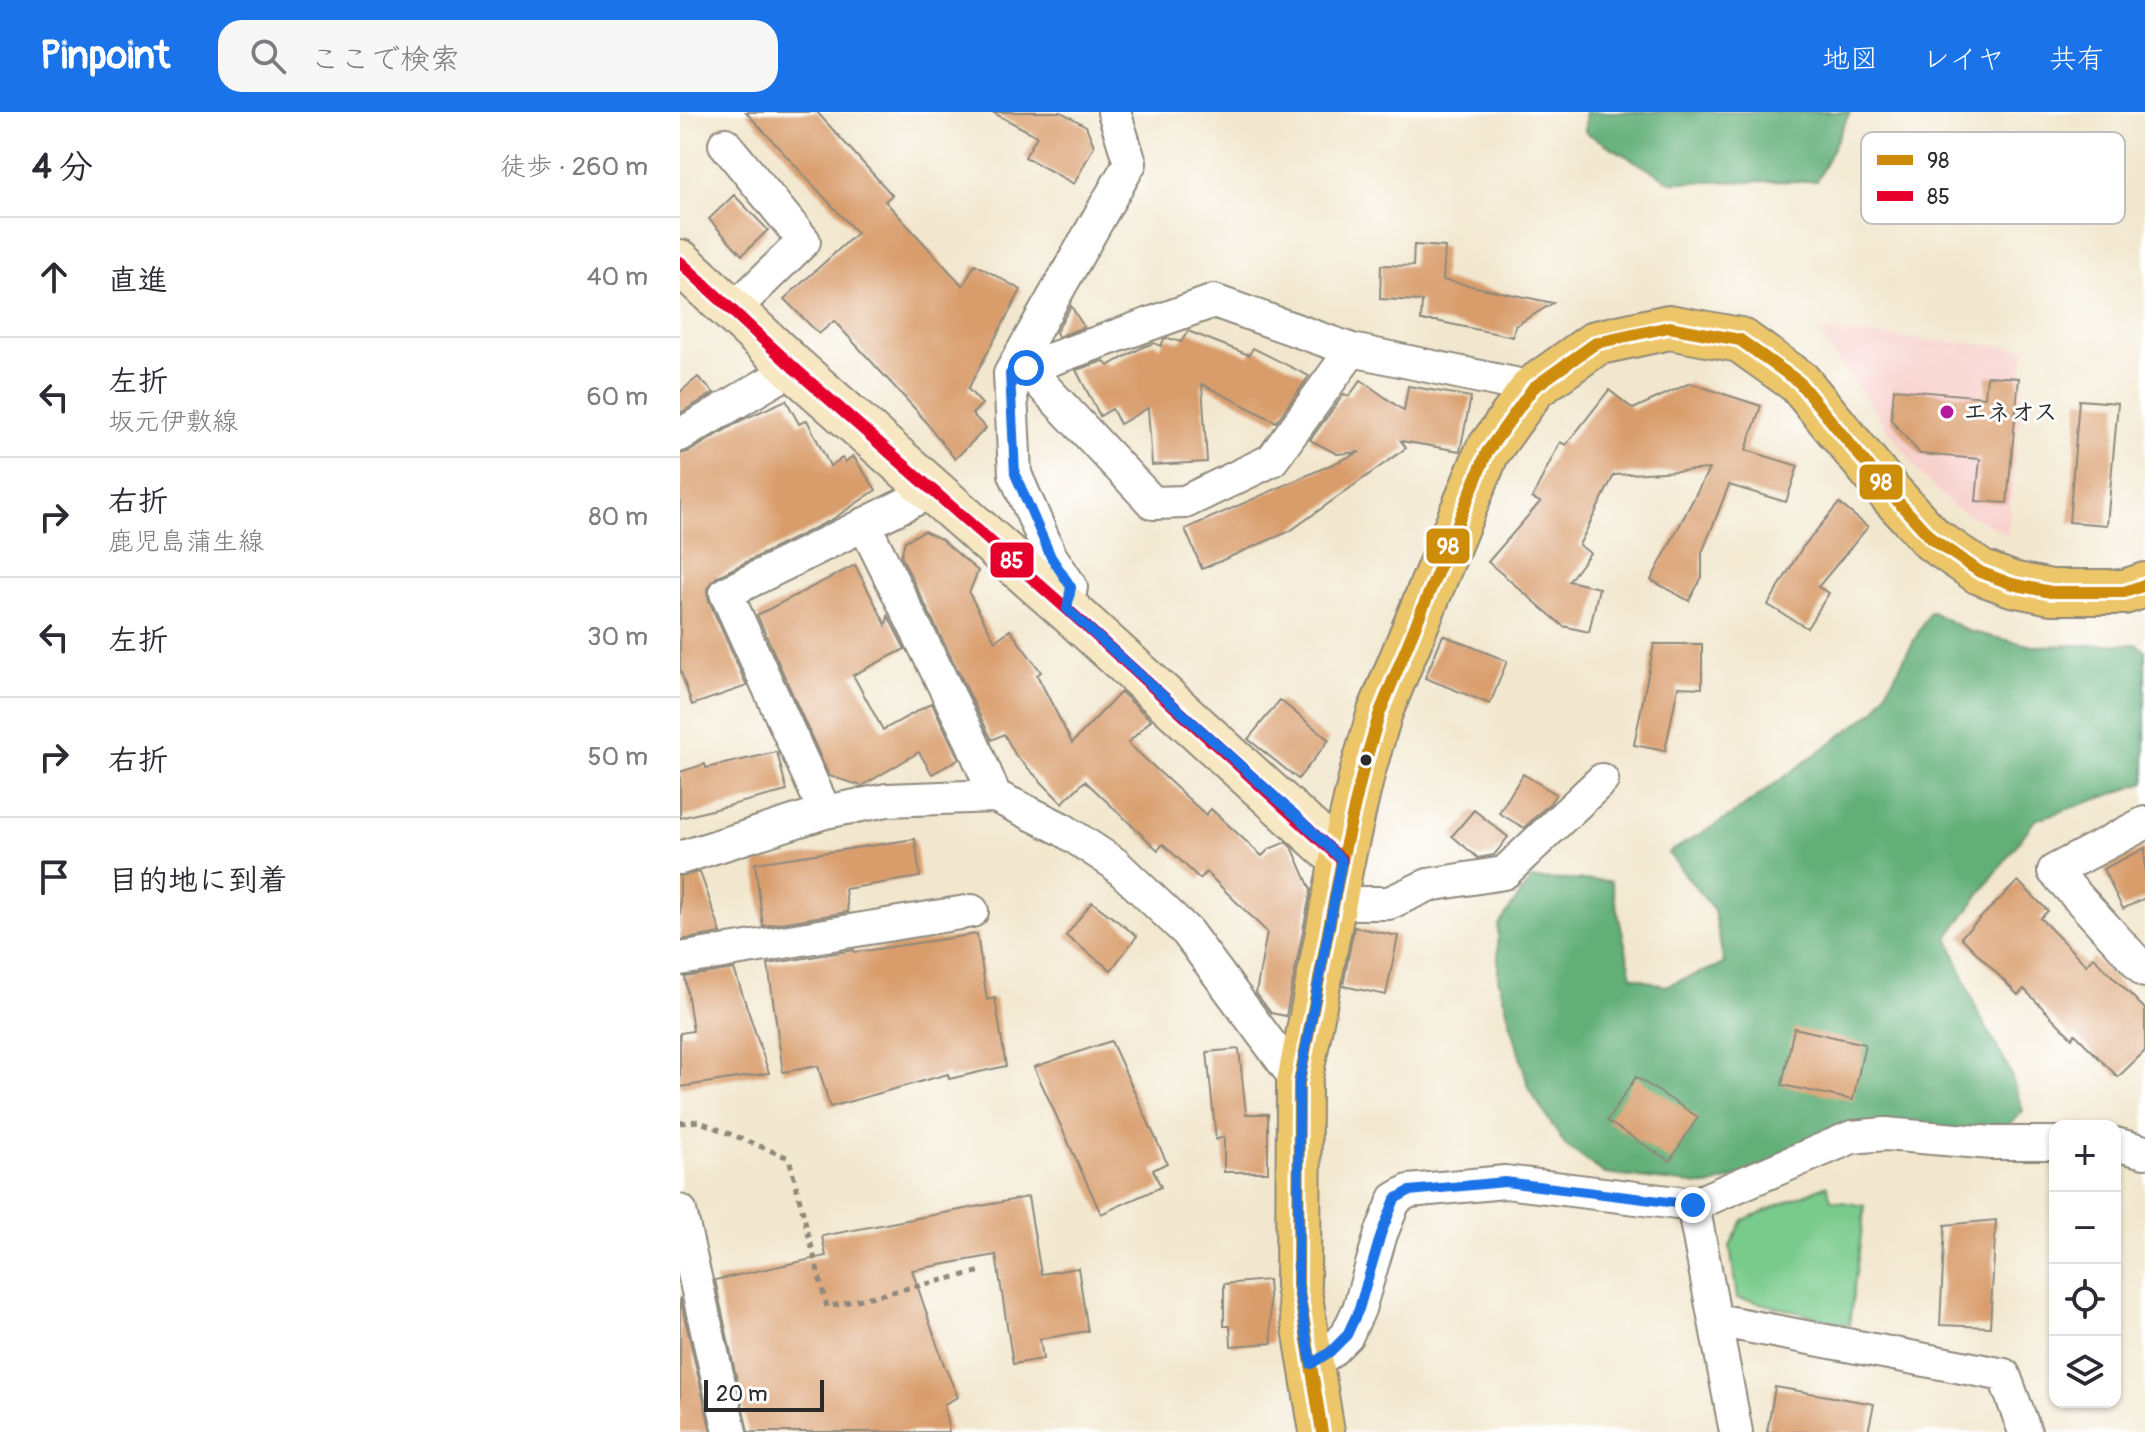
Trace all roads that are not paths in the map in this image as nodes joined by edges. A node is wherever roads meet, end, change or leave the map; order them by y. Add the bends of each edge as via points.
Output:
1 (1114, 112) edge
2 (725, 144) dead end
3 (680, 262) edge
4 (732, 311) junction
5 (1352, 350) junction
6 (794, 368) junction
7 (1018, 371) junction
8 (1533, 388) junction
9 (684, 429) edge
10 (932, 491) junction
11 (864, 524) junction
12 (2145, 585) edge
13 (1067, 609) junction
14 (1602, 780) dead end
15 (995, 796) junction
16 (825, 812) junction
17 (2145, 823) edge
18 (680, 858) edge
19 (1342, 860) junction
20 (1334, 903) junction
21 (972, 911) dead end
22 (680, 959) edge
23 (2145, 971) edge
24 (1299, 1083) junction
25 (2049, 1143) edge
26 (2121, 1146) edge
27 (2145, 1152) edge
28 (1693, 1205) junction
29 (680, 1211) edge
30 (1716, 1320) junction
31 (1311, 1364) junction
32 (730, 1432) edge
33 (1322, 1432) edge
34 (1736, 1432) edge
35 (2025, 1432) edge

1 - 7 street via 1130,163
2 - 4 street via 804,241
3 - 4 main road
4 - 6 main road
5 - 7 street via 1214,301
5 - 7 street via 1272,460 1185,502 1153,503
5 - 8 street
6 - 9 street
6 - 10 main road
7 - 13 street via 1015,474 1051,557 1071,587
8 - 12 main road via 1596,343 1669,327 1740,340 1799,382 1932,539 1980,572 2051,592 2124,592
8 - 19 main road via 1487,452 1380,712
10 - 11 street
10 - 13 main road
11 - 15 street
11 - 16 street via 726,593
13 - 19 main road
14 - 20 street via 1504,873 1428,885 1389,903
15 - 16 street via 887,800
15 - 24 street via 1062,829 1114,863 1187,932
16 - 18 street
17 - 23 street via 2054,871
19 - 20 main road
20 - 24 main road
21 - 22 street
24 - 31 main road via 1298,1285
25 - 28 street via 1885,1134 1852,1137
26 - 27 street
28 - 30 street
28 - 31 street via 1505,1182 1409,1191 1395,1199 1347,1335
29 - 32 street
30 - 34 street
30 - 35 street via 2004,1375
31 - 33 main road

